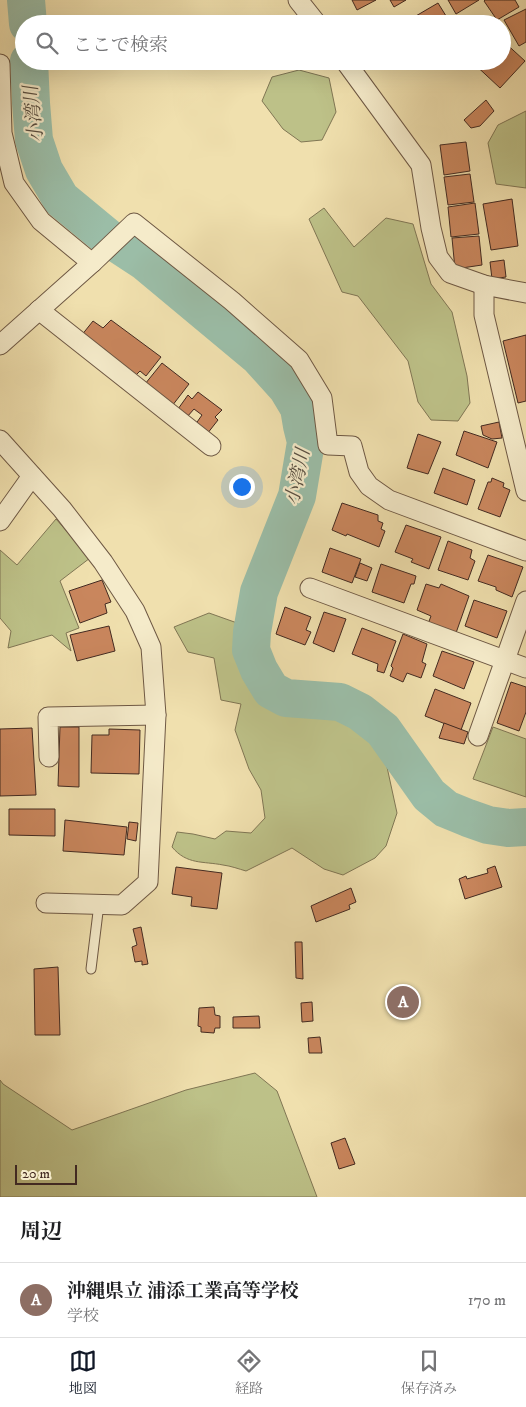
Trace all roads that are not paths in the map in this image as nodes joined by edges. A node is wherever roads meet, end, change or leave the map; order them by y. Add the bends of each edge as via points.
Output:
1 (307, 3) edge
2 (313, 15) edge
3 (0, 64) edge
4 (352, 70) edge
5 (1, 134) edge
6 (94, 261) junction
7 (484, 285) junction
8 (526, 293) edge
9 (39, 310) junction
10 (0, 345) edge
11 (0, 440) edge
12 (211, 446) dead end
13 (32, 476) junction
14 (526, 491) edge
15 (0, 522) edge
16 (526, 551) edge
17 (310, 588) dead end
18 (526, 601) edge
19 (505, 660) junction
20 (526, 668) edge
21 (156, 715) junction
22 (478, 736) dead end
23 (49, 757) dead end
24 (46, 903) dead end
25 (99, 904) junction
26 (91, 969) dead end

1 - 2 street
3 - 5 street
4 - 7 street via 421,165 438,258 450,273
5 - 6 street via 14,183 41,221
6 - 9 street
6 - 16 street via 134,223 232,301 299,360 322,398 328,445 352,446 359,472 369,486 389,500
7 - 8 street
7 - 14 street via 484,315
9 - 10 street
9 - 12 street
11 - 13 street
13 - 15 street
13 - 21 street via 103,562 135,611 151,647
17 - 19 street
18 - 19 street
19 - 20 street
19 - 22 street
21 - 23 street via 48,717
21 - 25 street via 148,882 122,905
24 - 25 street
25 - 26 lane

